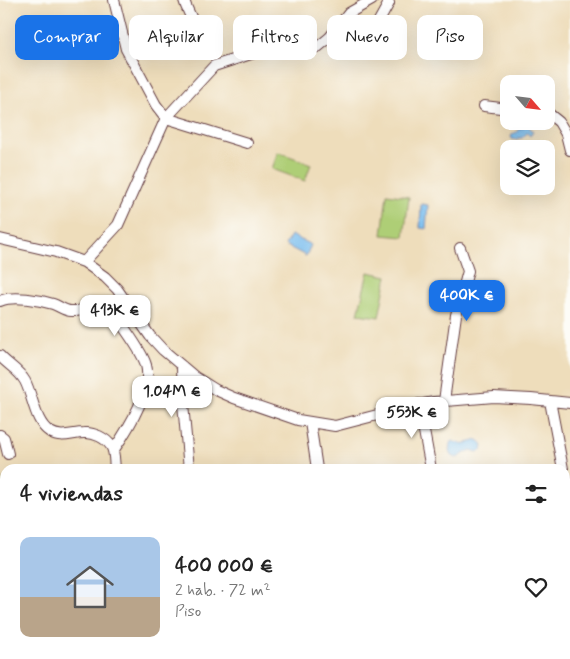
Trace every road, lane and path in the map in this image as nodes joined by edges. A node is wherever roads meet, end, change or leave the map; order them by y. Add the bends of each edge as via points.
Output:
1 (114, 0) edge
2 (184, 0) edge
3 (372, 0) edge
4 (387, 0) edge
5 (190, 15) edge
6 (382, 15) edge
7 (484, 106) dead end
8 (500, 108) edge
9 (166, 118) junction
10 (555, 119) edge
11 (247, 143) dead end
12 (570, 150) edge
13 (0, 239) edge
14 (460, 248) dead end
15 (84, 262) junction
16 (0, 301) edge
17 (0, 356) edge
18 (182, 366) junction
19 (444, 401) junction
20 (550, 401) junction
21 (570, 403) edge
22 (419, 404) junction
23 (310, 422) junction
24 (0, 435) edge
25 (113, 452) junction
26 (8, 454) dead end
27 (114, 464) edge
28 (189, 464) edge
29 (316, 464) edge
30 (430, 464) edge
31 (562, 464) edge

1 - 9 street via 126,49
2 - 5 street
3 - 9 street via 350,13 318,47 257,52 214,66
4 - 6 street via 389,3
7 - 8 street
9 - 11 street
9 - 15 street via 118,225
10 - 12 street via 566,134
13 - 15 street
14 - 19 street via 468,271 456,315
15 - 18 street via 105,276 150,336
16 - 25 street via 13,298 39,301 70,311 103,308 115,315 145,362 147,371 143,396
17 - 25 street via 25,380 42,426 60,436 85,432 94,434 104,439
18 - 23 street via 216,390 234,398
18 - 28 street
19 - 20 street via 494,397
19 - 22 street
20 - 21 street
20 - 31 street
22 - 23 street via 335,426
22 - 30 street
23 - 29 street
24 - 26 street via 4,438
25 - 27 street

